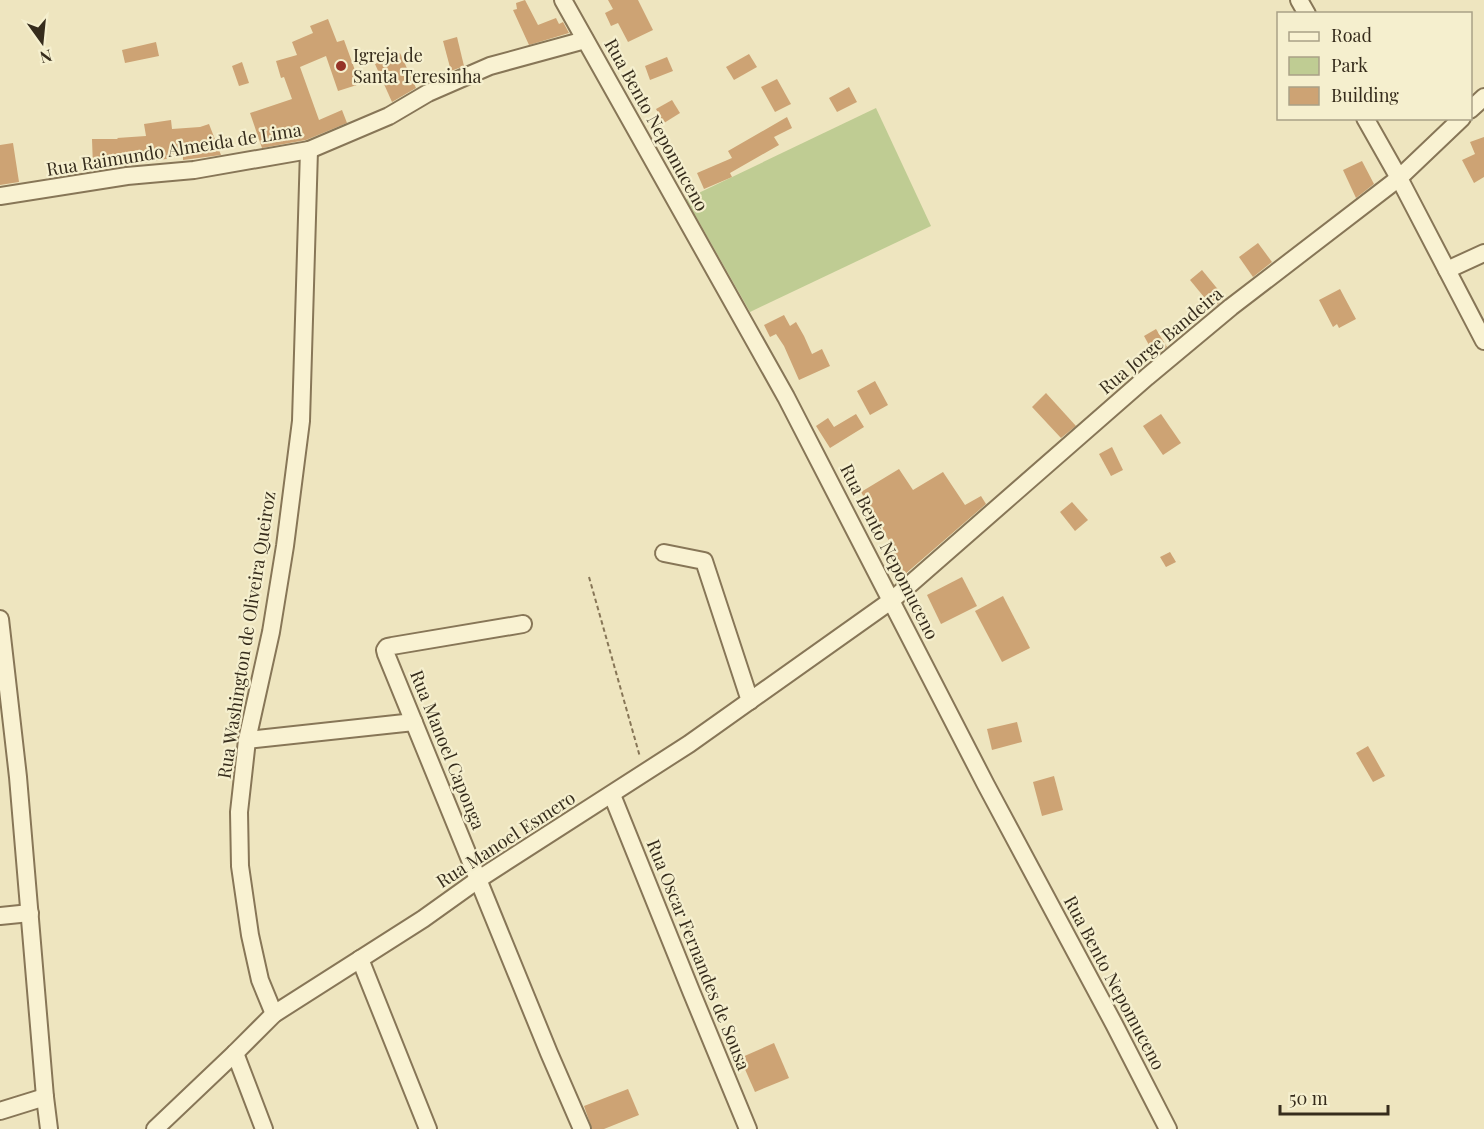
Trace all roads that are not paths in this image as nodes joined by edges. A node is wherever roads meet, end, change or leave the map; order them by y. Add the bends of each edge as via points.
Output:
1 (563, 0) edge
2 (585, 40) junction
3 (1484, 97) edge
4 (1472, 108) edge
5 (1366, 120) edge
6 (1460, 120) edge
7 (309, 150) junction
8 (1399, 178) junction
9 (0, 196) edge
10 (1484, 253) edge
11 (1448, 270) junction
12 (1484, 341) edge
13 (664, 553) dead end
14 (892, 600) junction
15 (0, 619) edge
16 (523, 624) dead end
17 (750, 701) junction
18 (414, 722) junction
19 (247, 740) junction
20 (612, 795) junction
21 (479, 879) junction
22 (30, 913) junction
23 (0, 916) edge
24 (360, 959) junction
25 (274, 1014) junction
26 (235, 1053) junction
27 (45, 1097) junction
28 (0, 1111) edge
29 (49, 1129) edge
30 (155, 1129) edge
31 (264, 1129) edge
32 (428, 1129) edge
33 (582, 1129) edge
34 (748, 1129) edge
35 (1168, 1129) edge

1 - 2 street, Rua Bento Nepomuceno
2 - 7 street, Rua Raimundo Almeida de Lima via 490,66
2 - 14 street, Rua Bento Nepomuceno via 786,397
3 - 4 street
5 - 8 street
6 - 8 street, Rua Jorge Bandeira
7 - 9 street, Rua Raimundo Almeida de Lima
7 - 19 street, Rua Washington de Oliveira Queiroz via 302,421 272,632
8 - 11 street
8 - 14 street, Rua Jorge Bandeira via 1155,370
10 - 11 street
11 - 12 street
13 - 17 street via 704,561
14 - 17 street, Rua Manoel Esmero
14 - 35 street, Rua Bento Nepomuceno
15 - 22 street
16 - 18 street, Rua Manoel Caponga via 387,647 386,654
17 - 20 street, Rua Manoel Esmero
18 - 19 street
18 - 21 street, Rua Manoel Caponga
19 - 25 street, Rua Washington de Oliveira Queiroz via 239,812 240,866 255,962
20 - 21 street, Rua Manoel Esmero
20 - 34 street, Rua Oscar Fernandes de Sousa
21 - 24 street, Rua Manoel Esmero
21 - 33 street, Rua Manoel Caponga
22 - 23 street
22 - 27 street
24 - 25 street, Rua Manoel Esmero
24 - 32 street
25 - 26 street, Rua Manoel Esmero
26 - 30 street, Rua Manoel Esmero
26 - 31 street
27 - 28 street
27 - 29 street

